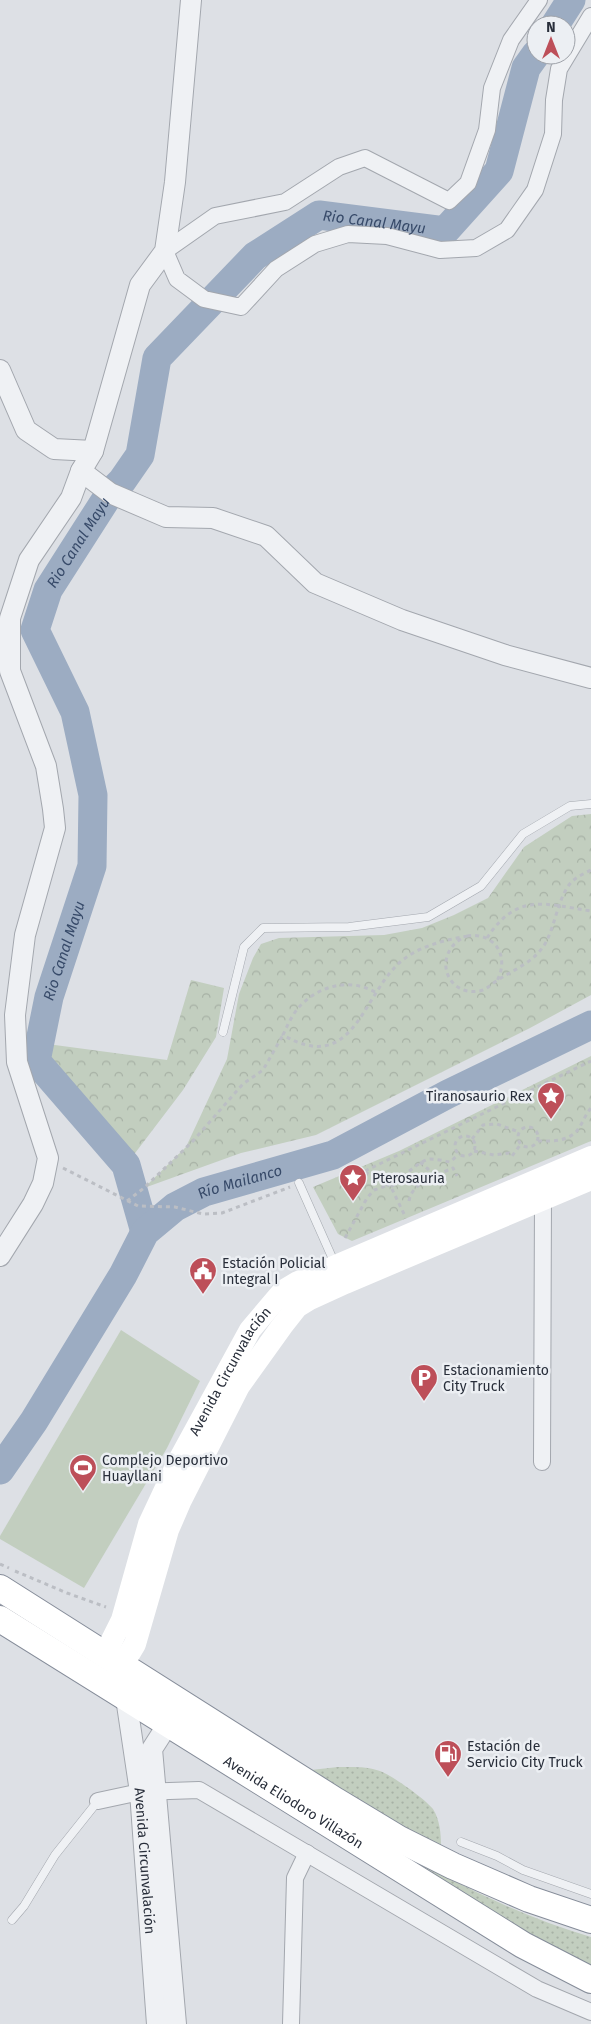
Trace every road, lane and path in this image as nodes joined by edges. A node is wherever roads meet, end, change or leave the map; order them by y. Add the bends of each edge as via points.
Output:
1 (191, 0) edge
2 (539, 0) edge
3 (591, 16) edge
4 (165, 251) junction
5 (0, 370) edge
6 (93, 450) junction
7 (81, 471) junction
8 (591, 678) edge
9 (591, 804) edge
10 (591, 870) edge
11 (560, 906) junction
12 (591, 911) edge
13 (468, 936) junction
14 (487, 938) junction
15 (497, 981) junction
16 (375, 992) junction
17 (224, 1032) dead end
18 (283, 1035) junction
19 (591, 1061) edge
20 (591, 1108) edge
21 (519, 1132) junction
22 (472, 1139) junction
23 (538, 1141) junction
24 (521, 1144) junction
25 (474, 1151) junction
26 (459, 1154) junction
27 (591, 1156) edge
28 (48, 1158) junction
29 (420, 1162) junction
30 (457, 1176) dead end
31 (433, 1177) junction
32 (591, 1179) edge
33 (300, 1183) joint
34 (390, 1186) junction
35 (543, 1199) junction
36 (127, 1201) junction
37 (409, 1201) dead end
38 (404, 1216) dead end
39 (345, 1238) dead end
40 (0, 1256) edge
41 (340, 1274) junction
42 (254, 1326) junction
43 (272, 1339) junction
44 (542, 1462) dead end
45 (0, 1564) edge
46 (0, 1588) edge
47 (124, 1613) junction
48 (0, 1619) edge
49 (114, 1659) junction
50 (126, 1698) junction
51 (168, 1724) junction
52 (148, 1791) junction
53 (98, 1801) joint
54 (461, 1842) dead end
55 (307, 1853) junction
56 (591, 1894) edge
57 (12, 1920) dead end
58 (591, 1920) edge
59 (591, 1980) edge
60 (591, 2012) edge
61 (157, 2024) edge
62 (176, 2024) edge
63 (291, 2024) edge

1 - 4 street via 175,182
2 - 4 street via 511,40 492,88 487,130 468,183 449,201 365,158 339,167 286,202 215,216
3 - 4 street via 559,69 553,134 535,190 507,230 476,248 440,250 387,236 348,234 315,244 276,269 241,307 204,299 190,289 177,279
4 - 6 street via 140,285
5 - 6 street via 26,430 54,449
6 - 7 street
7 - 8 street via 110,493 166,517 213,518 266,536 316,583 402,620 505,655
7 - 28 street via 71,498 29,560 10,618 10,671 46,766 55,828 25,935 15,1015 17,1062
9 - 17 lane via 570,806 523,834 482,886 428,916 349,927 263,928 244,947
10 - 11 path via 569,885
11 - 12 path
11 - 14 path via 528,904 508,914
11 - 15 path via 545,944 534,957
13 - 14 path
13 - 15 path via 459,939 447,952 445,961 449,978 463,990 472,992 490,987
13 - 16 path via 443,940 406,959
14 - 15 path via 500,952 501,972
16 - 18 path via 364,986 331,986 301,1005
16 - 18 path via 362,1017 348,1034 336,1042 323,1046 306,1045
18 - 36 path via 263,1070 243,1084 192,1142
19 - 34 path via 364,1172
20 - 23 path via 576,1132 565,1139
21 - 22 path via 497,1124 483,1125
21 - 23 path via 531,1127 537,1131
21 - 24 path
22 - 25 path
22 - 26 path via 463,1136 457,1139 455,1148
23 - 24 path via 530,1147
24 - 25 path via 512,1156 509,1153 494,1155
25 - 26 path via 465,1156
26 - 29 path via 450,1162 430,1159
27 - 41 main road, Avenida Circunvalación
28 - 36 path
28 - 40 street via 44,1183
29 - 31 path
29 - 34 path
30 - 31 path via 452,1168
31 - 37 path via 413,1190
32 - 35 main road, Avenida Circunvalación
33 - 36 path via 222,1213 203,1214 175,1207 138,1206
33 - 41 lane
34 - 38 path
34 - 39 path via 374,1190 367,1198
35 - 41 main road, Avenida Circunvalación
35 - 44 street
41 - 42 main road, Avenida Circunvalación via 298,1282 284,1291
41 - 43 main road, Avenida Circunvalación via 297,1307
42 - 43 street
42 - 47 main road, Avenida Circunvalación via 179,1460 149,1524
43 - 49 main road, Avenida Circunvalación via 240,1386 180,1500 168,1530 135,1644
45 - 47 path
46 - 49 highway, Avenida Eliodoro Villazón
47 - 49 main road, Avenida Circunvalación
48 - 50 highway, Avenida Eliodoro Villazón
49 - 58 highway, Avenida Eliodoro Villazón via 399,1839 529,1899
50 - 51 highway, Avenida Eliodoro Villazón
50 - 52 street, Avenida Circunvalación
51 - 52 street, Avenida Circunvalación via 152,1749
51 - 59 highway, Avenida Eliodoro Villazón via 523,1945
52 - 53 street
52 - 55 street via 199,1790
52 - 61 street, Avenida Circunvalación
52 - 62 street, Avenida Circunvalación
53 - 57 lane via 55,1855
54 - 56 lane via 523,1870
55 - 60 street via 537,1989
55 - 63 street via 295,1878

